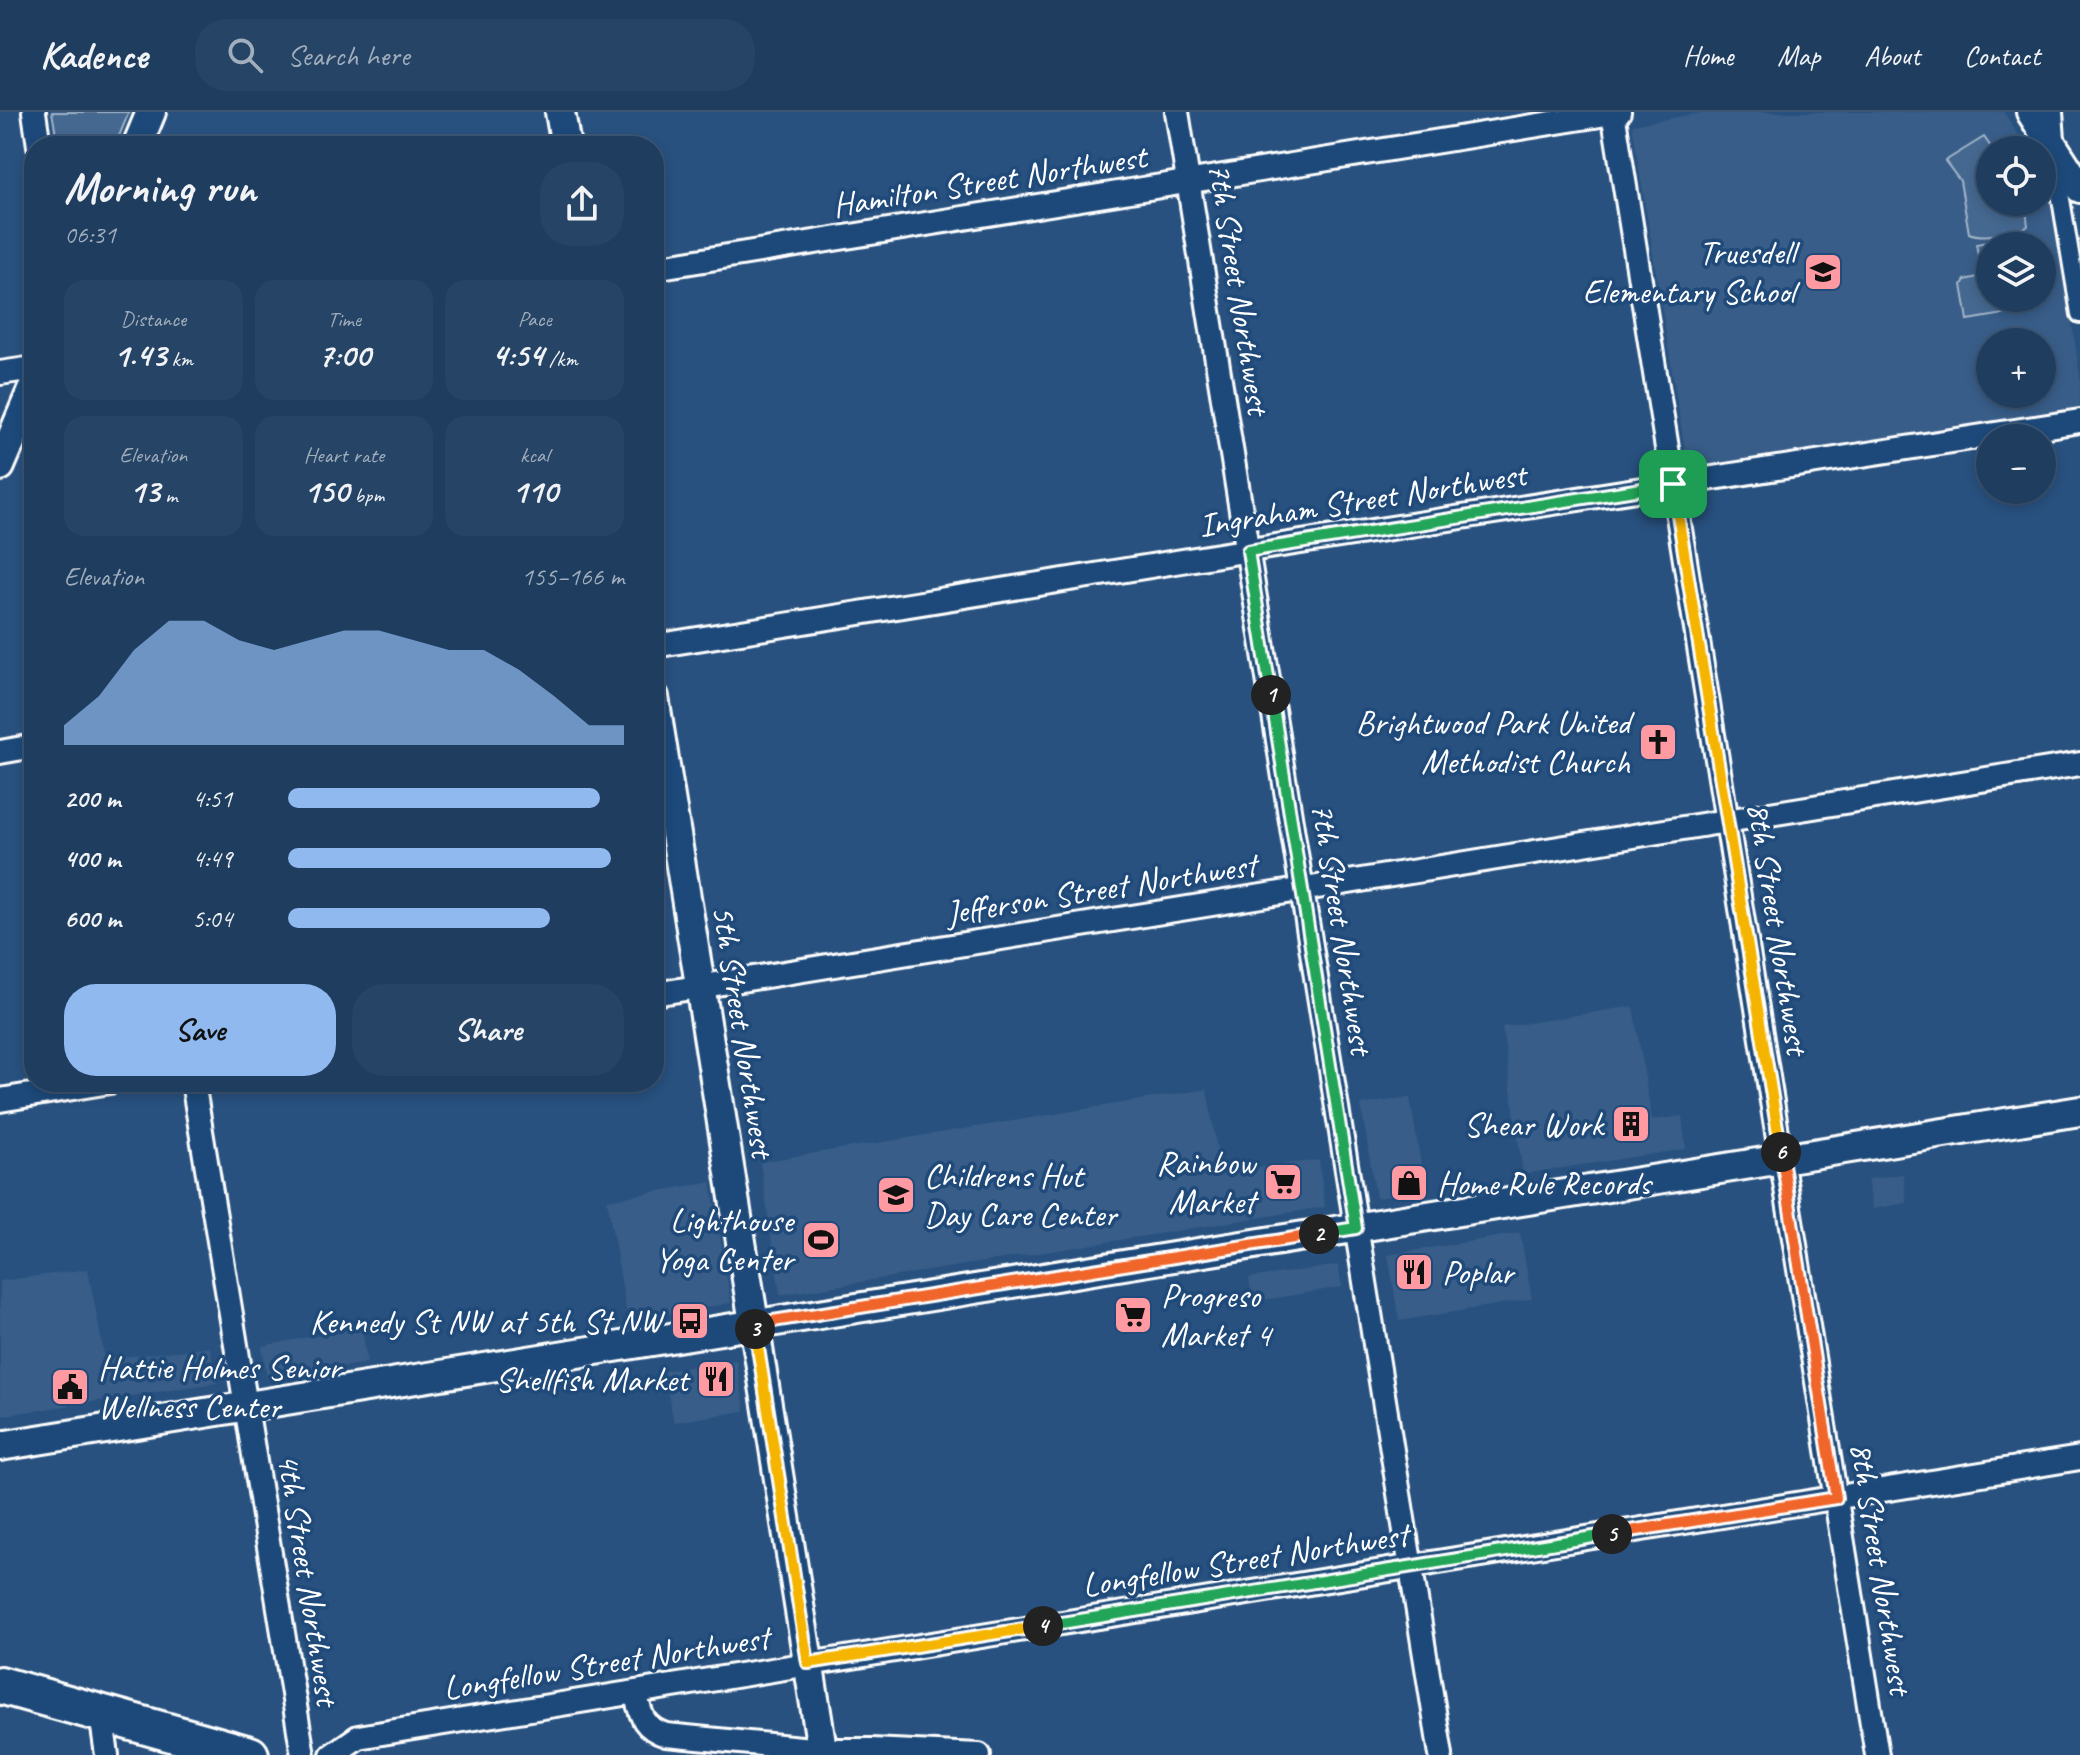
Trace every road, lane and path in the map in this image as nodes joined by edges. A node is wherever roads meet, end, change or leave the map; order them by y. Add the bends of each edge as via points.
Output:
1 (34, 112) edge
2 (151, 112) edge
3 (560, 112) edge
4 (1177, 112) edge
5 (1615, 112) edge
6 (2031, 112) edge
7 (2054, 112) edge
8 (38, 136) edge
9 (141, 136) edge
10 (564, 136) edge
11 (2057, 153) junction
12 (1189, 183) junction
13 (2080, 188) edge
14 (664, 266) edge
15 (2080, 314) edge
16 (24, 369) edge
17 (0, 373) edge
18 (24, 410) edge
19 (2080, 421) edge
20 (0, 466) edge
21 (1673, 484) junction
22 (1248, 551) junction
23 (664, 644) edge
24 (24, 748) edge
25 (0, 752) edge
26 (664, 760) edge
27 (2080, 764) edge
28 (1727, 821) junction
29 (1302, 889) junction
30 (700, 987) junction
31 (664, 992) edge
32 (49, 1092) edge
33 (195, 1092) edge
34 (0, 1100) edge
35 (2080, 1111) edge
36 (1782, 1159) junction
37 (1356, 1228) junction
38 (754, 1324) junction
39 (246, 1406) junction
40 (0, 1446) edge
41 (2080, 1458) edge
42 (1836, 1498) junction
43 (1411, 1566) junction
44 (808, 1663) junction
45 (0, 1685) edge
46 (635, 1692) junction
47 (101, 1714) junction
48 (823, 1752) edge
49 (107, 1755) edge
50 (250, 1755) edge
51 (303, 1755) edge
52 (332, 1755) edge
53 (979, 1755) edge
54 (1441, 1755) edge
55 (1877, 1755) edge

1 - 8 street
2 - 9 street
3 - 10 street
4 - 12 street, 7th Street Northwest
5 - 12 street, Hamilton Street Northwest
5 - 21 street, 8th Street Northwest
6 - 11 street
7 - 11 street
11 - 13 street
11 - 15 street
12 - 14 street, Hamilton Street Northwest
12 - 22 street, 7th Street Northwest
16 - 17 street
18 - 20 street
19 - 21 street, Ingraham Street Northwest
21 - 22 street, Ingraham Street Northwest
21 - 28 street, 8th Street Northwest
22 - 23 street, Ingraham Street Northwest
22 - 29 street, 7th Street Northwest
24 - 25 street
26 - 30 street, 5th Street Northwest
27 - 28 street, Jefferson Street Northwest
28 - 29 street, Jefferson Street Northwest
28 - 36 street, 8th Street Northwest
29 - 30 street, Jefferson Street Northwest
29 - 37 street, 7th Street Northwest
30 - 31 street, Jefferson Street Northwest
30 - 38 street, 5th Street Northwest
32 - 34 street
33 - 39 street, 4th Street Northwest
35 - 36 street
36 - 37 street
36 - 42 street, 8th Street Northwest
37 - 38 street
37 - 43 street, 7th Street Northwest
38 - 39 street
38 - 44 street, 5th Street Northwest
39 - 40 street
39 - 51 street, 4th Street Northwest
41 - 42 street, Longfellow Street Northwest
42 - 43 street, Longfellow Street Northwest
42 - 55 street, 8th Street Northwest
43 - 44 street, Longfellow Street Northwest
43 - 54 street, 7th Street Northwest
44 - 46 street, Longfellow Street Northwest
44 - 48 street, 5th Street Northwest
45 - 47 main road
46 - 48 street via 645,1724 666,1735
46 - 52 street, Longfellow Street Northwest via 358,1737
47 - 49 street
47 - 50 main road
48 - 53 street

